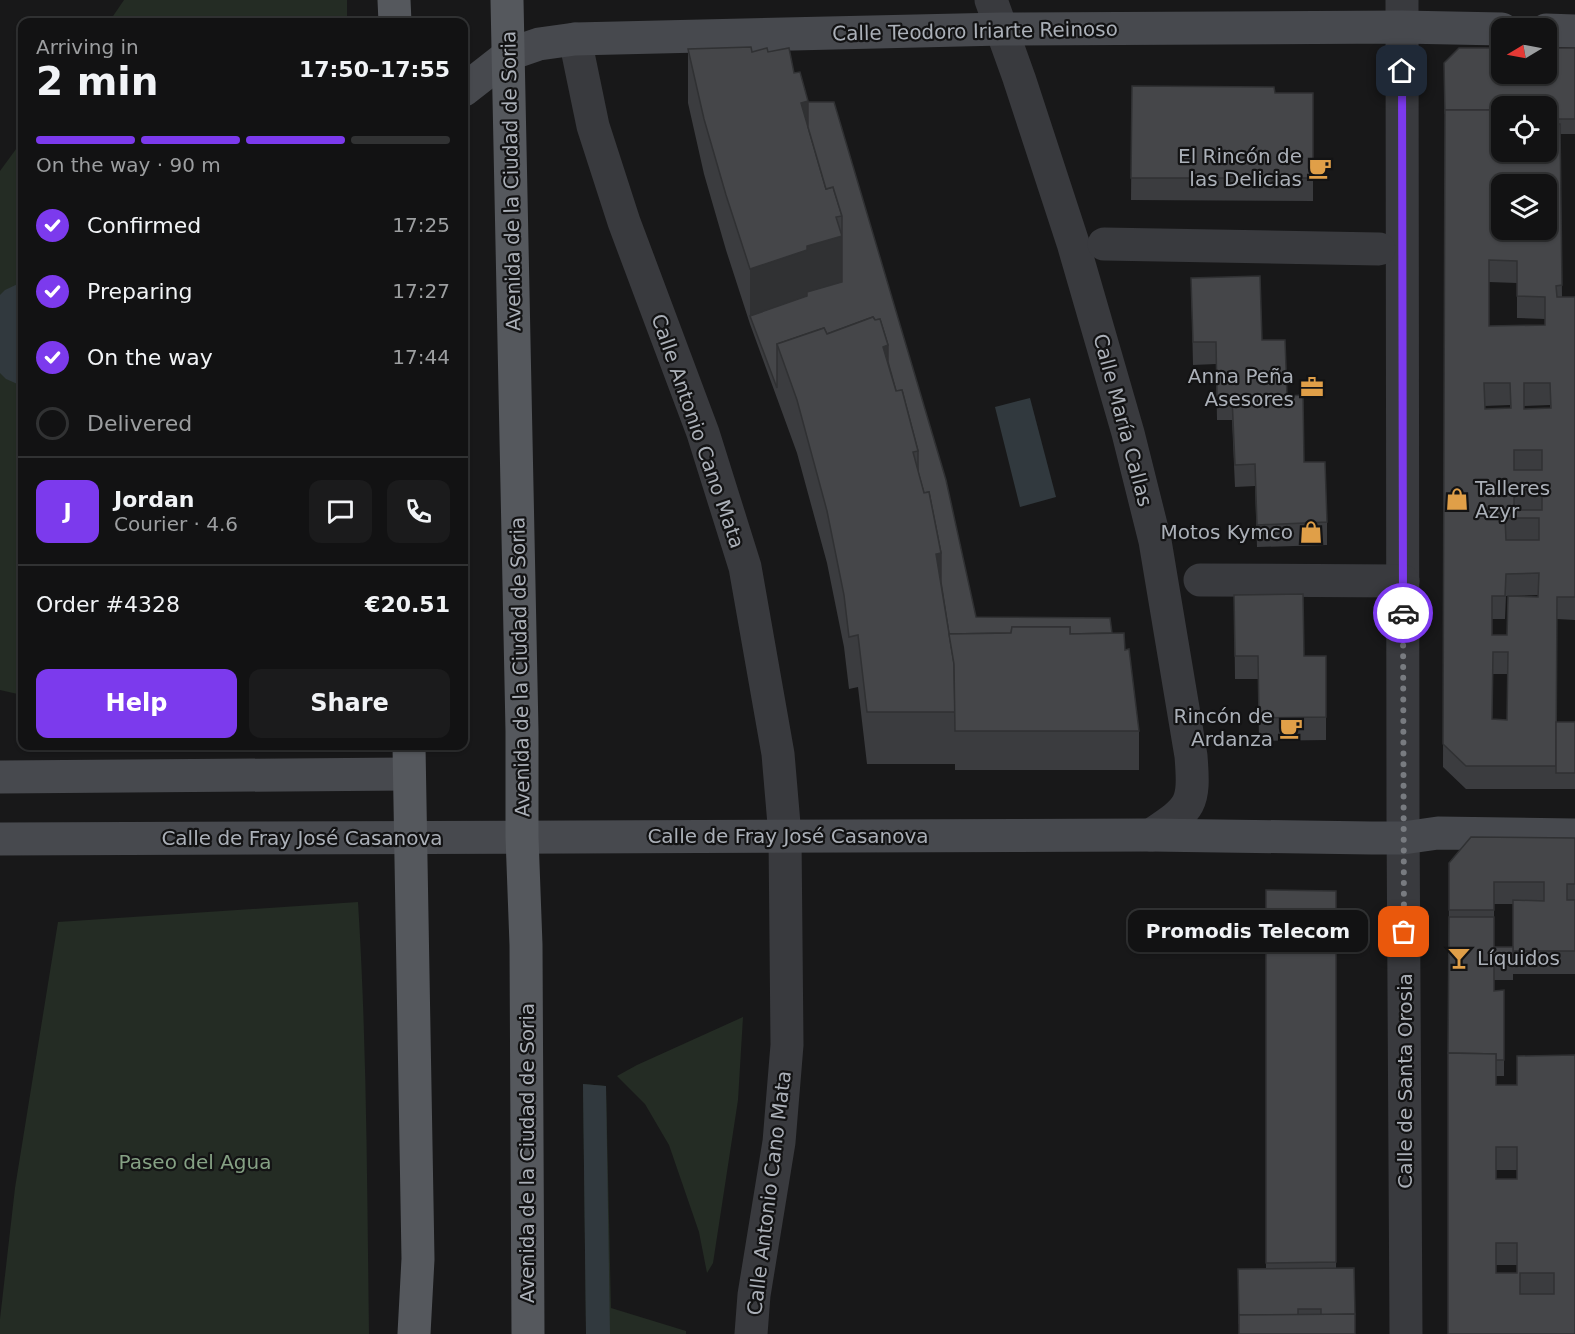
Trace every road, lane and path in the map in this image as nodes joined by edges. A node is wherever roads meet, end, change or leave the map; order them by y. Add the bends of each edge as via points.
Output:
1 (394, 0) edge
2 (507, 0) edge
3 (1402, 13) edge
4 (997, 14) edge
5 (395, 18) edge
6 (1491, 27) edge
7 (1557, 30) edge
8 (1575, 31) edge
9 (575, 39) junction
10 (510, 54) junction
11 (468, 87) edge
12 (1104, 244) dead end
13 (1379, 249) dead end
14 (1200, 580) dead end
15 (1403, 580) junction
16 (409, 760) edge
17 (0, 777) edge
18 (1151, 835) junction
19 (1575, 835) edge
20 (785, 836) junction
21 (522, 837) junction
22 (410, 838) junction
23 (1404, 838) junction
24 (0, 839) edge
25 (414, 1334) edge
26 (528, 1334) edge
27 (751, 1334) edge
28 (1406, 1334) edge

1 - 5 main road
2 - 10 main road, Avenida de la Ciudad de Soria
3 - 4 street, Calle Teodoro Iriarte Reinoso
3 - 6 street, Calle Teodoro Iriarte Reinoso
3 - 15 street, Calle de Santa Orosia
4 - 9 street, Calle Teodoro Iriarte Reinoso
4 - 18 street, Calle María Callas via 1109,366 1155,542 1166,600 1191,756 1192,794 1180,815
7 - 8 street
9 - 10 street, Calle Teodoro Iriarte Reinoso via 539,44
9 - 20 street, Calle Antonio Cano Mata via 592,126 703,433 745,567 771,709
10 - 11 street, Calle Teodoro Iriarte Reinoso
10 - 21 main road, Avenida de la Ciudad de Soria
12 - 13 street
14 - 15 street
15 - 23 street, Calle de Santa Orosia
16 - 17 street
16 - 22 main road
18 - 20 street, Calle de Fray José Casanova
18 - 23 street, Calle de Fray José Casanova
19 - 23 street, Calle de Fray José Casanova via 1438,833
20 - 21 street, Calle de Fray José Casanova
20 - 27 street, Calle Antonio Cano Mata via 787,1045 779,1142
21 - 22 street, Calle de Fray José Casanova
21 - 26 main road, Avenida de la Ciudad de Soria
22 - 24 street, Calle de Fray José Casanova
22 - 25 main road via 418,1258
23 - 28 street, Calle de Santa Orosia

